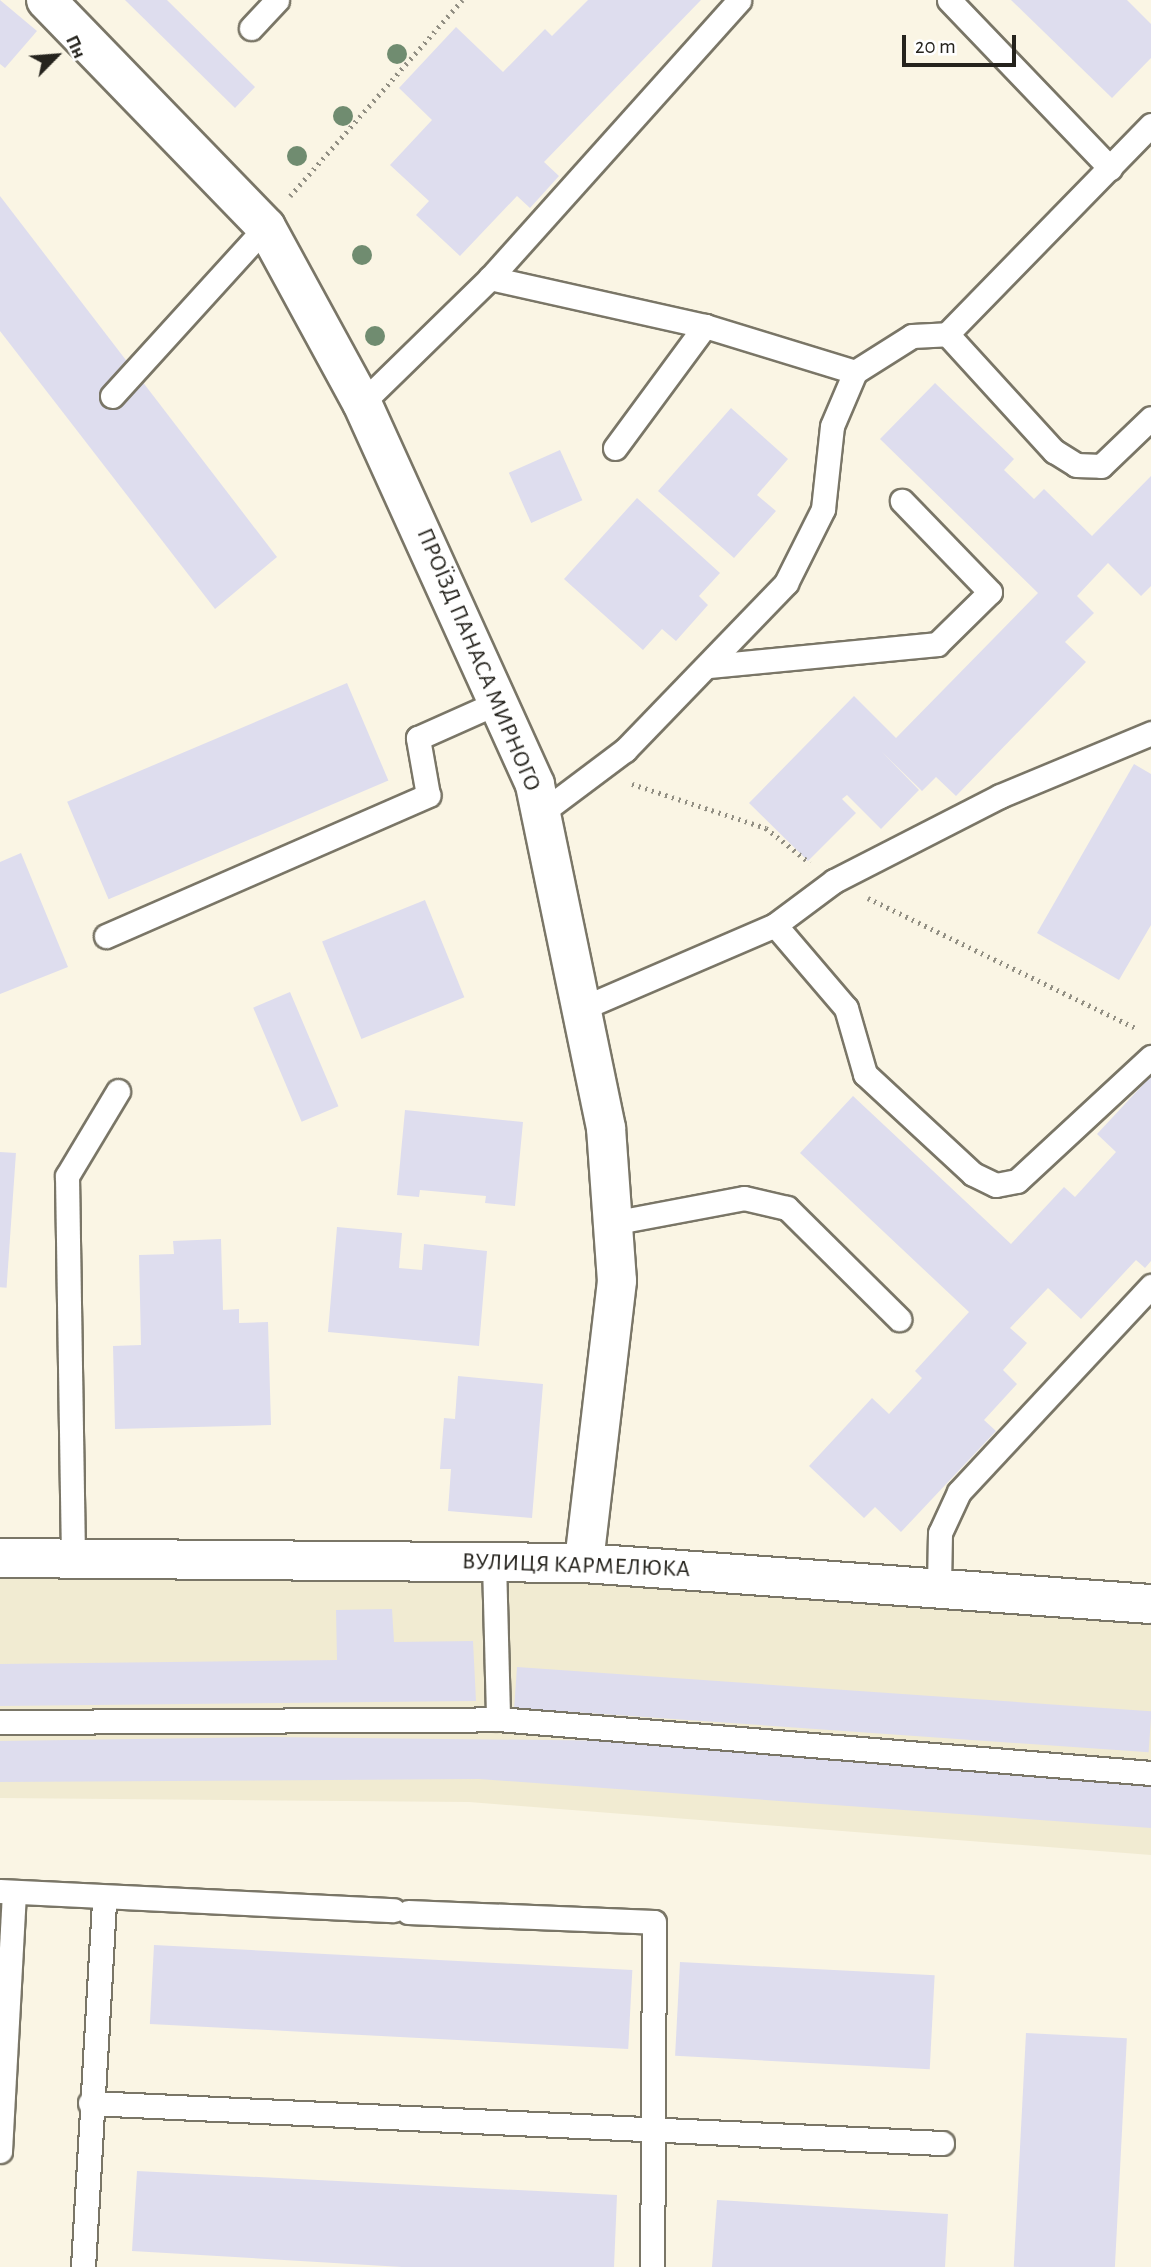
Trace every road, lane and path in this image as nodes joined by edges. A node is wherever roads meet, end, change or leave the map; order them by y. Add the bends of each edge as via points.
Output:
1 (46, 0) edge
2 (277, 0) edge
3 (462, 0) edge
4 (739, 0) edge
5 (949, 0) edge
6 (251, 28) dead end
7 (1151, 125) edge
8 (1110, 168) junction
9 (266, 227) junction
10 (490, 278) junction
11 (705, 326) junction
12 (947, 334) junction
13 (855, 372) junction
14 (112, 396) dead end
15 (362, 403) junction
16 (1151, 418) edge
17 (615, 448) dead end
18 (902, 501) dead end
19 (710, 666) junction
20 (499, 702) junction
21 (1151, 733) edge
22 (596, 772) junction
23 (541, 813) junction
24 (834, 881) junction
25 (775, 925) junction
26 (106, 936) dead end
27 (585, 1007) junction
28 (1151, 1035) edge
29 (1151, 1057) edge
30 (118, 1091) dead end
31 (612, 1223) junction
32 (1151, 1286) edge
33 (899, 1319) dead end
34 (0, 1558) edge
35 (73, 1558) junction
36 (494, 1562) junction
37 (584, 1563) junction
38 (939, 1585) junction
39 (1151, 1604) edge
40 (498, 1719) junction
41 (0, 1721) edge
42 (1151, 1773) edge
43 (7, 1891) edge
44 (104, 1898) junction
45 (1, 2098) edge
46 (90, 2103) junction
47 (653, 2132) junction
48 (942, 2143) dead end
49 (0, 2151) edge
50 (83, 2267) edge
51 (652, 2267) edge

1 - 9 street, ПРОЇЗД ПАНАСА МИРНОГО
2 - 6 lane
3 - 9 path
4 - 10 lane
5 - 8 lane
7 - 8 lane
8 - 12 lane
9 - 14 lane
9 - 15 street, ПРОЇЗД ПАНАСА МИРНОГО
10 - 11 lane
10 - 15 lane
11 - 13 lane
11 - 17 lane
12 - 13 lane via 912,336
12 - 16 lane via 1054,451 1076,465 1101,466
13 - 19 lane via 832,426 817,521 786,583
15 - 20 street, ПРОЇЗД ПАНАСА МИРНОГО
18 - 19 lane via 990,592 937,644
19 - 22 lane
20 - 23 street, ПРОЇЗД ПАНАСА МИРНОГО
20 - 26 lane via 418,738 428,795
21 - 24 lane via 1000,796
22 - 23 lane
22 - 24 path via 766,828
23 - 27 street, ПРОЇЗД ПАНАСА МИРНОГО
24 - 25 lane
24 - 28 path
25 - 27 lane
25 - 29 lane via 846,1008 865,1074 973,1174 996,1185 1017,1181
27 - 31 street, ПРОЇЗД ПАНАСА МИРНОГО via 606,1128
30 - 35 lane via 67,1176
31 - 33 lane via 744,1198 787,1208
31 - 37 street, ПРОЇЗД ПАНАСА МИРНОГО via 617,1281
32 - 38 lane via 959,1492 940,1533
34 - 35 street, ВУЛИЦЯ КАРМЕЛЮКА
35 - 36 street, ВУЛИЦЯ КАРМЕЛЮКА
36 - 37 street, ВУЛИЦЯ КАРМЕЛЮКА
36 - 40 lane
37 - 38 street, ВУЛИЦЯ КАРМЕЛЮКА
38 - 39 street, ВУЛИЦЯ КАРМЕЛЮКА
40 - 41 lane
40 - 42 lane
43 - 44 lane
43 - 45 lane
44 - 46 lane
44 - 47 lane via 654,1922
45 - 49 lane
46 - 47 lane
46 - 50 lane
47 - 48 lane
47 - 51 lane

